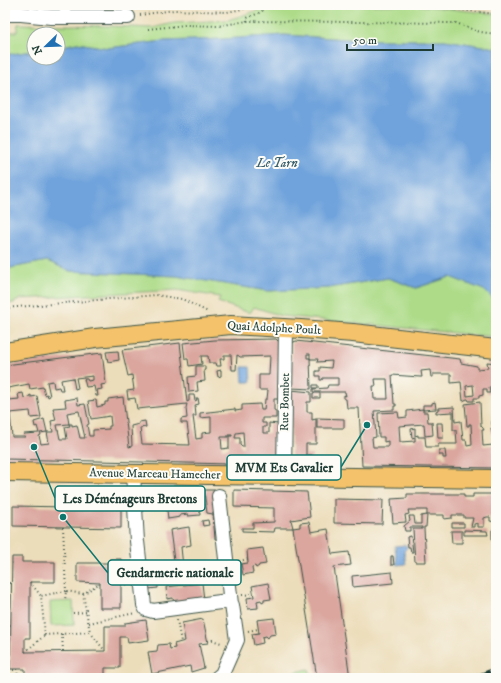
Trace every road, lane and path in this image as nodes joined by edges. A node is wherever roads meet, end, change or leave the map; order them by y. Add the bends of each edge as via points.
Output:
1 (262, 5) edge
2 (416, 5) edge
3 (5, 14) edge
4 (496, 14) edge
5 (128, 17) joint
6 (247, 21) junction
7 (148, 29) dead end
8 (496, 34) edge
9 (5, 308) edge
10 (207, 312) dead end
11 (286, 328) junction
12 (496, 349) edge
13 (5, 352) edge
14 (5, 472) edge
15 (132, 474) junction
16 (284, 475) junction
17 (496, 479) edge
18 (219, 496) dead end
19 (5, 512) edge
20 (13, 512) dead end
21 (63, 527) dead end
22 (30, 582) dead end
23 (100, 582) dead end
24 (5, 583) edge
25 (11, 583) dead end
26 (66, 591) junction
27 (83, 594) junction
28 (41, 596) junction
29 (65, 602) dead end
30 (231, 604) junction
31 (174, 609) junction
32 (148, 610) junction
33 (87, 612) junction
34 (73, 613) dead end
35 (89, 623) junction
36 (5, 625) edge
37 (10, 626) dead end
38 (90, 632) junction
39 (62, 634) junction
40 (45, 635) junction
41 (181, 642) dead end
42 (25, 652) dead end
43 (63, 652) dead end
44 (105, 652) dead end
45 (5, 670) edge
46 (18, 678) edge
47 (216, 678) edge

1 - 5 path via 228,12 174,10
1 - 6 path via 263,10 248,17
2 - 4 path
3 - 5 street
6 - 7 path via 218,26 185,25
6 - 8 path via 456,23 480,32
9 - 10 path via 156,295 182,299
11 - 12 main road, Quai Adolphe Poult
11 - 13 main road, Quai Adolphe Poult via 231,325 95,338
11 - 16 street, Rue Bombet
14 - 15 main road, Avenue Marceau Hamecher
15 - 16 main road, Avenue Marceau Hamecher
15 - 32 street via 144,605
16 - 17 main road, Avenue Marceau Hamecher
18 - 30 street
19 - 20 path
21 - 26 path
22 - 28 path
23 - 27 path
24 - 25 path
26 - 27 path
26 - 28 path
26 - 29 path
27 - 33 path
28 - 40 path
30 - 31 street via 225,601
30 - 47 street via 237,640 222,674
31 - 32 street
31 - 41 path
32 - 35 path
33 - 34 path
33 - 35 path
35 - 38 path
36 - 37 path
38 - 39 path
38 - 44 path
39 - 40 path
39 - 43 path
40 - 42 path
45 - 46 path via 18,669

